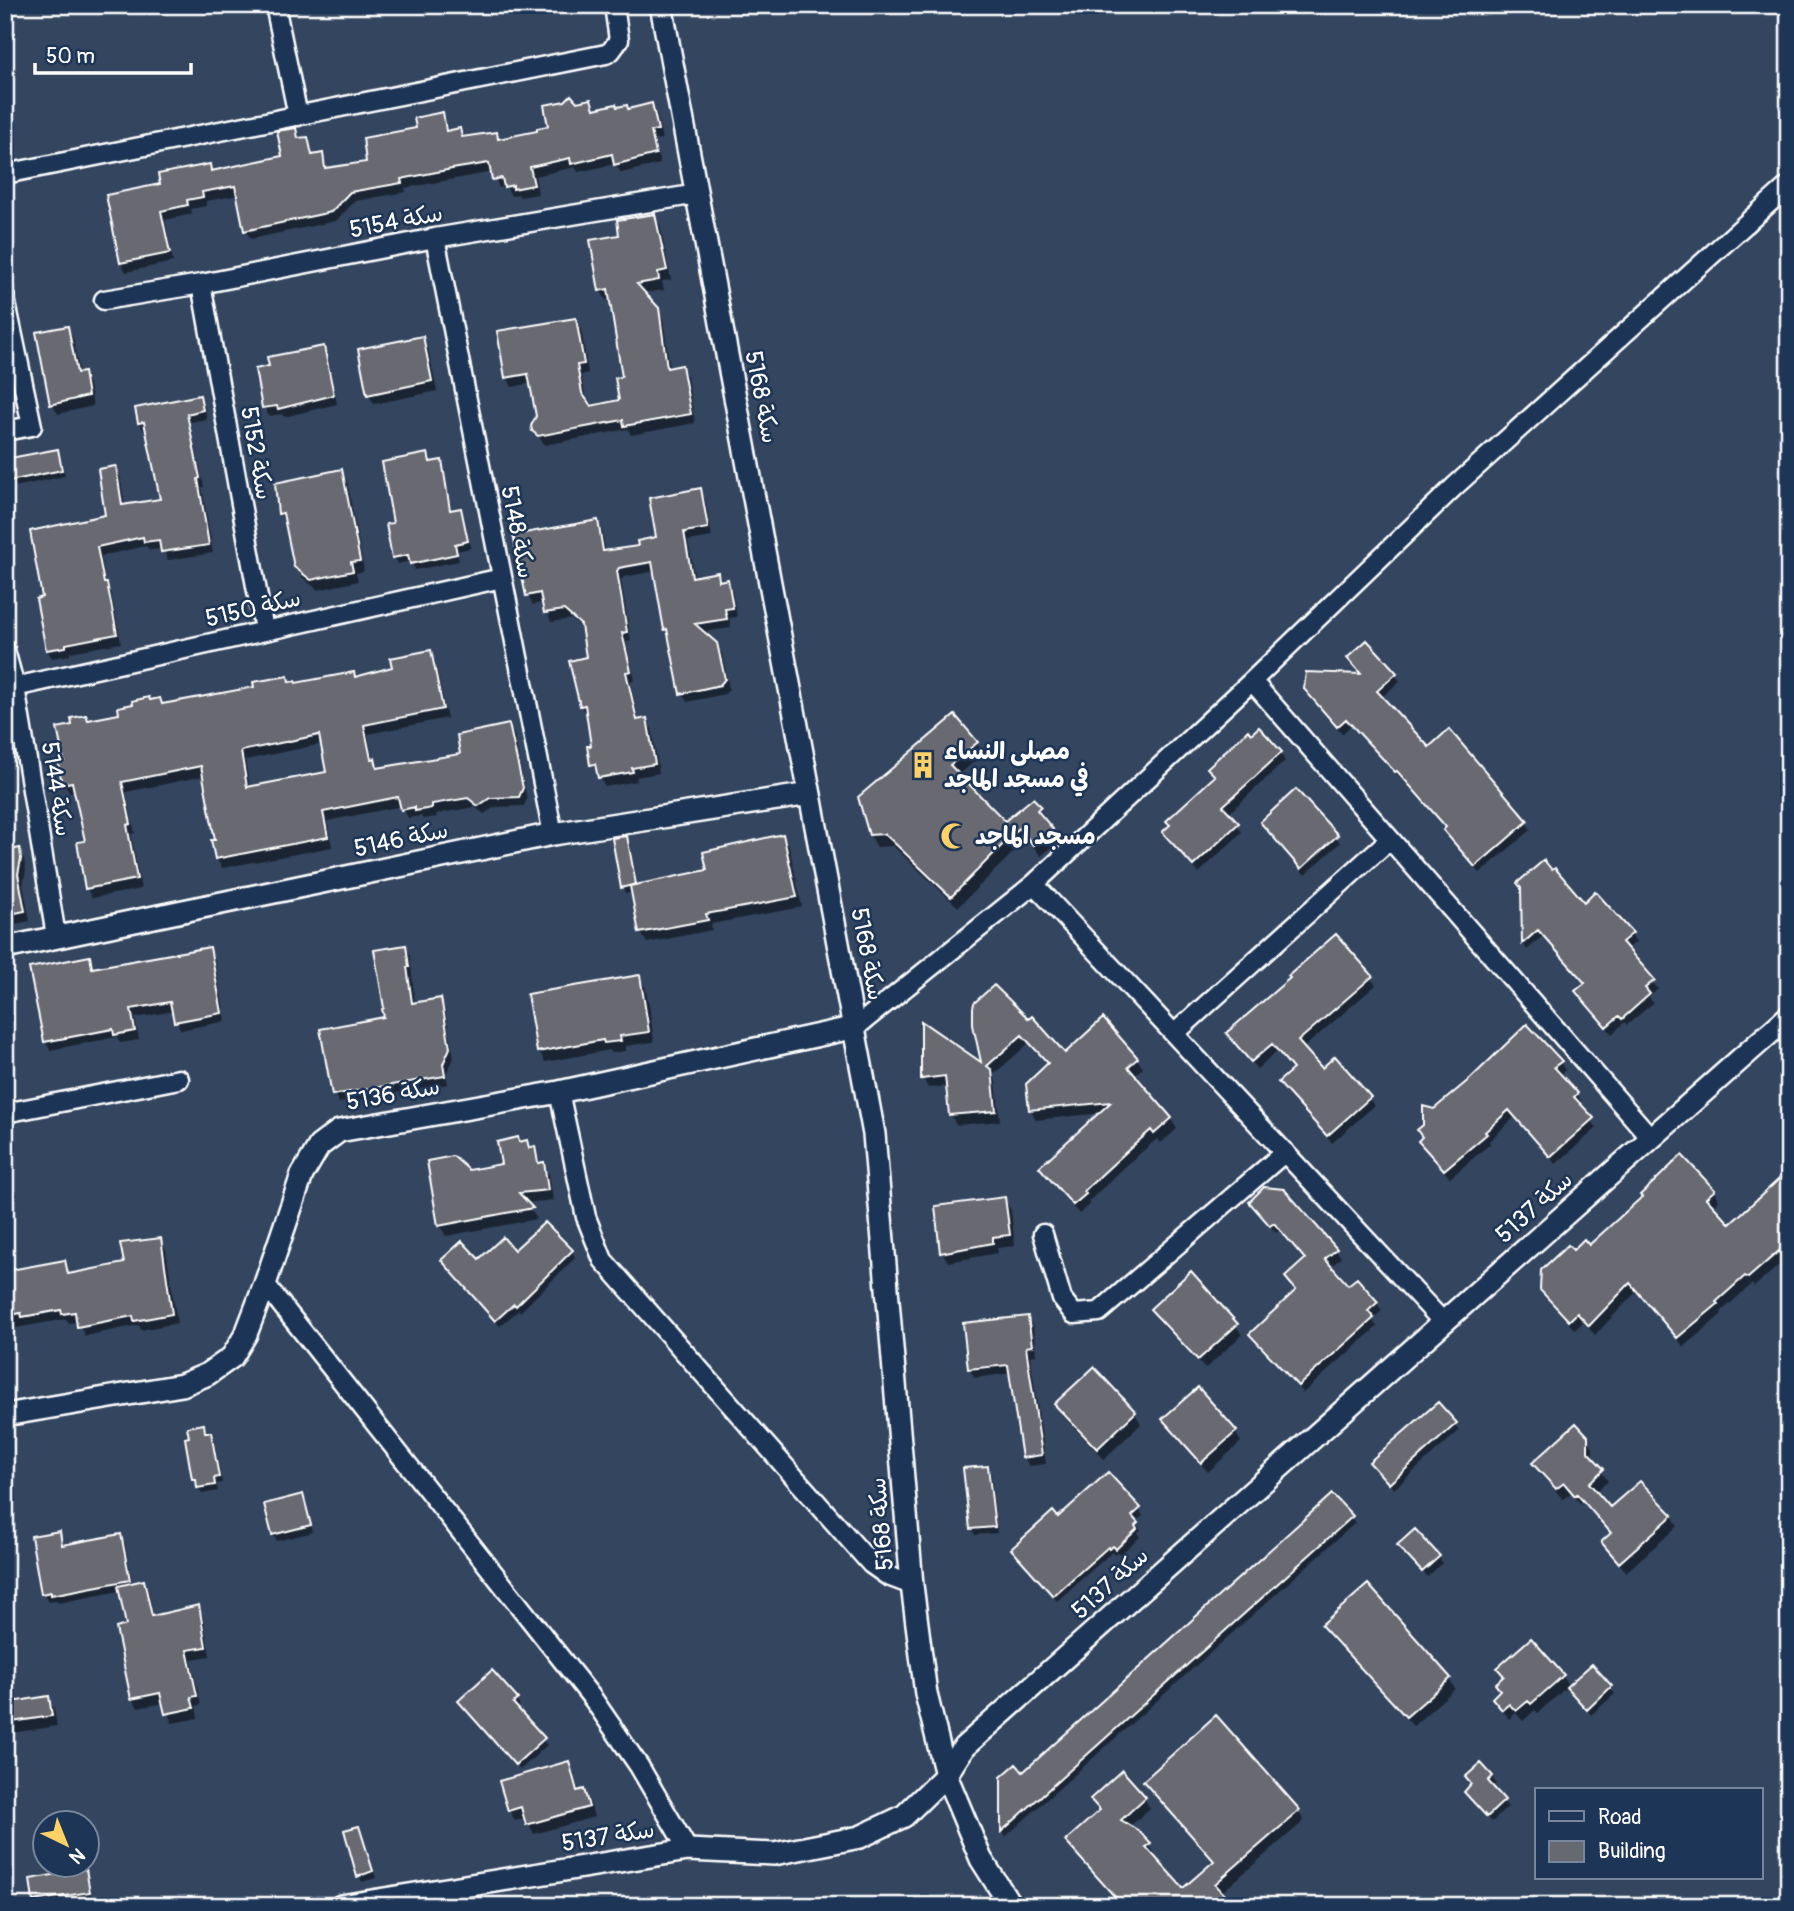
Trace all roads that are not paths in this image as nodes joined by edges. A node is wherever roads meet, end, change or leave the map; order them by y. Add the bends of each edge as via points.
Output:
1 (275, 5) edge
2 (614, 5) edge
3 (661, 5) edge
4 (298, 116) junction
5 (5, 174) edge
6 (1789, 185) edge
7 (697, 194) junction
8 (435, 238) junction
9 (201, 284) junction
10 (5, 298) edge
11 (104, 300) dead end
12 (5, 431) edge
13 (502, 578) junction
14 (264, 630) junction
15 (5, 650) edge
16 (1252, 681) junction
17 (15, 687) junction
18 (810, 794) junction
19 (553, 835) junction
20 (1390, 839) junction
21 (1034, 884) junction
22 (57, 936) junction
23 (5, 948) edge
24 (1789, 1016) edge
25 (856, 1027) junction
26 (1174, 1034) junction
27 (179, 1079) dead end
28 (559, 1092) junction
29 (5, 1113) edge
30 (1651, 1138) junction
31 (1285, 1152) junction
32 (1043, 1234) dead end
33 (265, 1284) junction
34 (1443, 1322) junction
35 (5, 1415) edge
36 (912, 1585) junction
37 (946, 1775) junction
38 (688, 1850) junction
39 (341, 1906) edge
40 (1011, 1906) edge

1 - 4 street
2 - 4 street via 619,40 606,54
3 - 7 street, سكة 5168
4 - 5 street
6 - 16 street via 1455,486
7 - 8 street, سكة 5154
7 - 18 street, سكة 5168
8 - 9 street, سكة 5154
8 - 13 street, سكة 5148
9 - 11 street, سكة 5154
9 - 14 street, سكة 5152
10 - 12 street via 32,426
13 - 14 street, سكة 5150
13 - 19 street, سكة 5148
14 - 17 street, سكة 5150
15 - 17 street, سكة 5144
16 - 20 street
16 - 21 street
17 - 22 street, سكة 5144
18 - 19 street, سكة 5146
18 - 25 street, سكة 5168
19 - 22 street, سكة 5146
20 - 26 street
20 - 30 street
21 - 25 street
21 - 26 street
22 - 23 street, سكة 5146
24 - 30 street, سكة 5137
25 - 28 street, سكة 5136
25 - 36 street, سكة 5168 via 874,1134
26 - 31 street
27 - 29 street
28 - 33 street, سكة 5136 via 338,1131 319,1146 302,1175
28 - 36 street via 586,1217 603,1260 870,1564
30 - 34 street, سكة 5137
31 - 32 street via 1099,1312 1074,1314 1062,1298
31 - 34 street
33 - 35 street, سكة 5136 via 232,1357 208,1374 182,1385
33 - 38 street via 593,1699
34 - 37 street, سكة 5137 via 964,1747
36 - 37 street, سكة 5168 via 926,1694
37 - 38 street, سكة 5137 via 904,1816 860,1837 774,1854
37 - 40 street, سكة 5168 via 981,1859
38 - 39 street, سكة 5137

